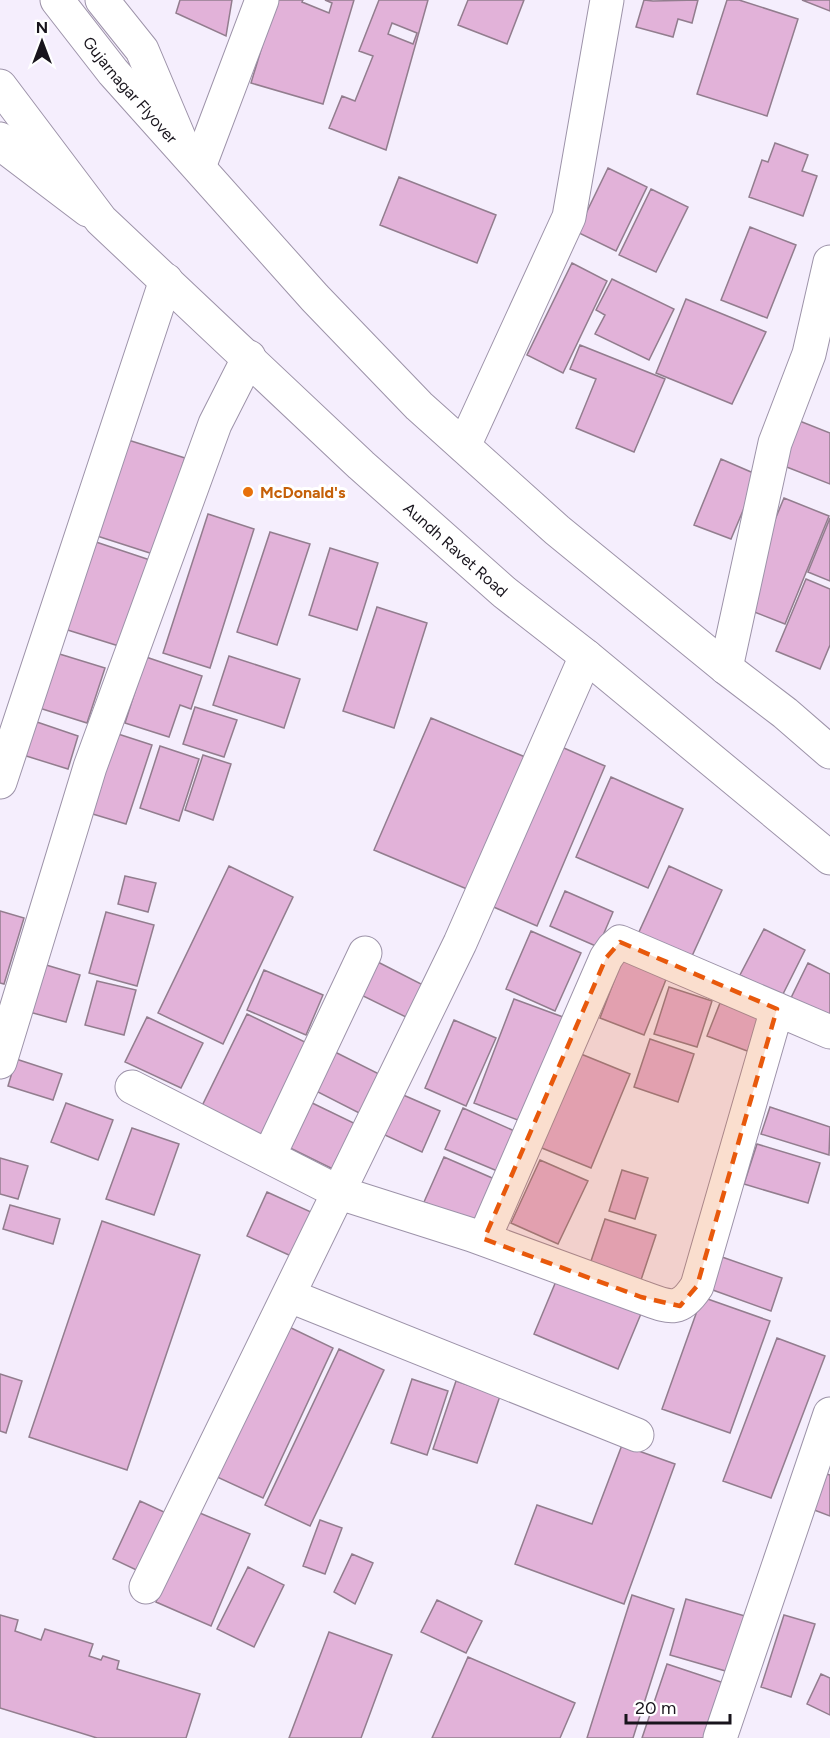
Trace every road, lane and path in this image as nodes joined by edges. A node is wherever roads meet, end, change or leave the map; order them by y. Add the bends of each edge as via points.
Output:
1 (57, 0) edge
2 (102, 0) edge
3 (262, 0) edge
4 (607, 0) edge
5 (0, 86) edge
6 (0, 140) edge
7 (191, 158) junction
8 (101, 220) junction
9 (830, 262) edge
10 (166, 280) junction
11 (249, 357) junction
12 (464, 446) junction
13 (586, 656) junction
14 (726, 668) junction
15 (830, 752) edge
16 (0, 782) edge
17 (830, 858) edge
18 (365, 953) dead end
19 (777, 1009) junction
20 (830, 1032) edge
21 (0, 1062) edge
22 (132, 1087) dead end
23 (269, 1156) junction
24 (340, 1193) junction
25 (484, 1239) junction
26 (290, 1296) junction
27 (830, 1414) edge
28 (637, 1436) dead end
29 (146, 1587) dead end
30 (720, 1738) edge

1 - 7 street, Gujarnagar Flyover via 113,72
2 - 7 street via 142,50
3 - 7 street
4 - 12 street via 569,217
5 - 8 street
6 - 8 street
7 - 12 street via 315,298 419,406
8 - 10 street, Aundh Ravet Road
9 - 14 street via 809,354 775,443
10 - 11 street, Aundh Ravet Road
10 - 16 street
11 - 13 street, Aundh Ravet Road via 504,592
11 - 21 street via 215,424 90,766
12 - 14 street via 557,530
13 - 17 street, Aundh Ravet Road
13 - 24 street via 460,943
14 - 15 street
18 - 23 street
19 - 20 street
19 - 25 street via 621,942 613,948
19 - 25 street via 697,1286 680,1306 641,1297
22 - 23 street
23 - 24 street
24 - 25 street
24 - 26 street
26 - 28 street
26 - 29 street
27 - 30 street

